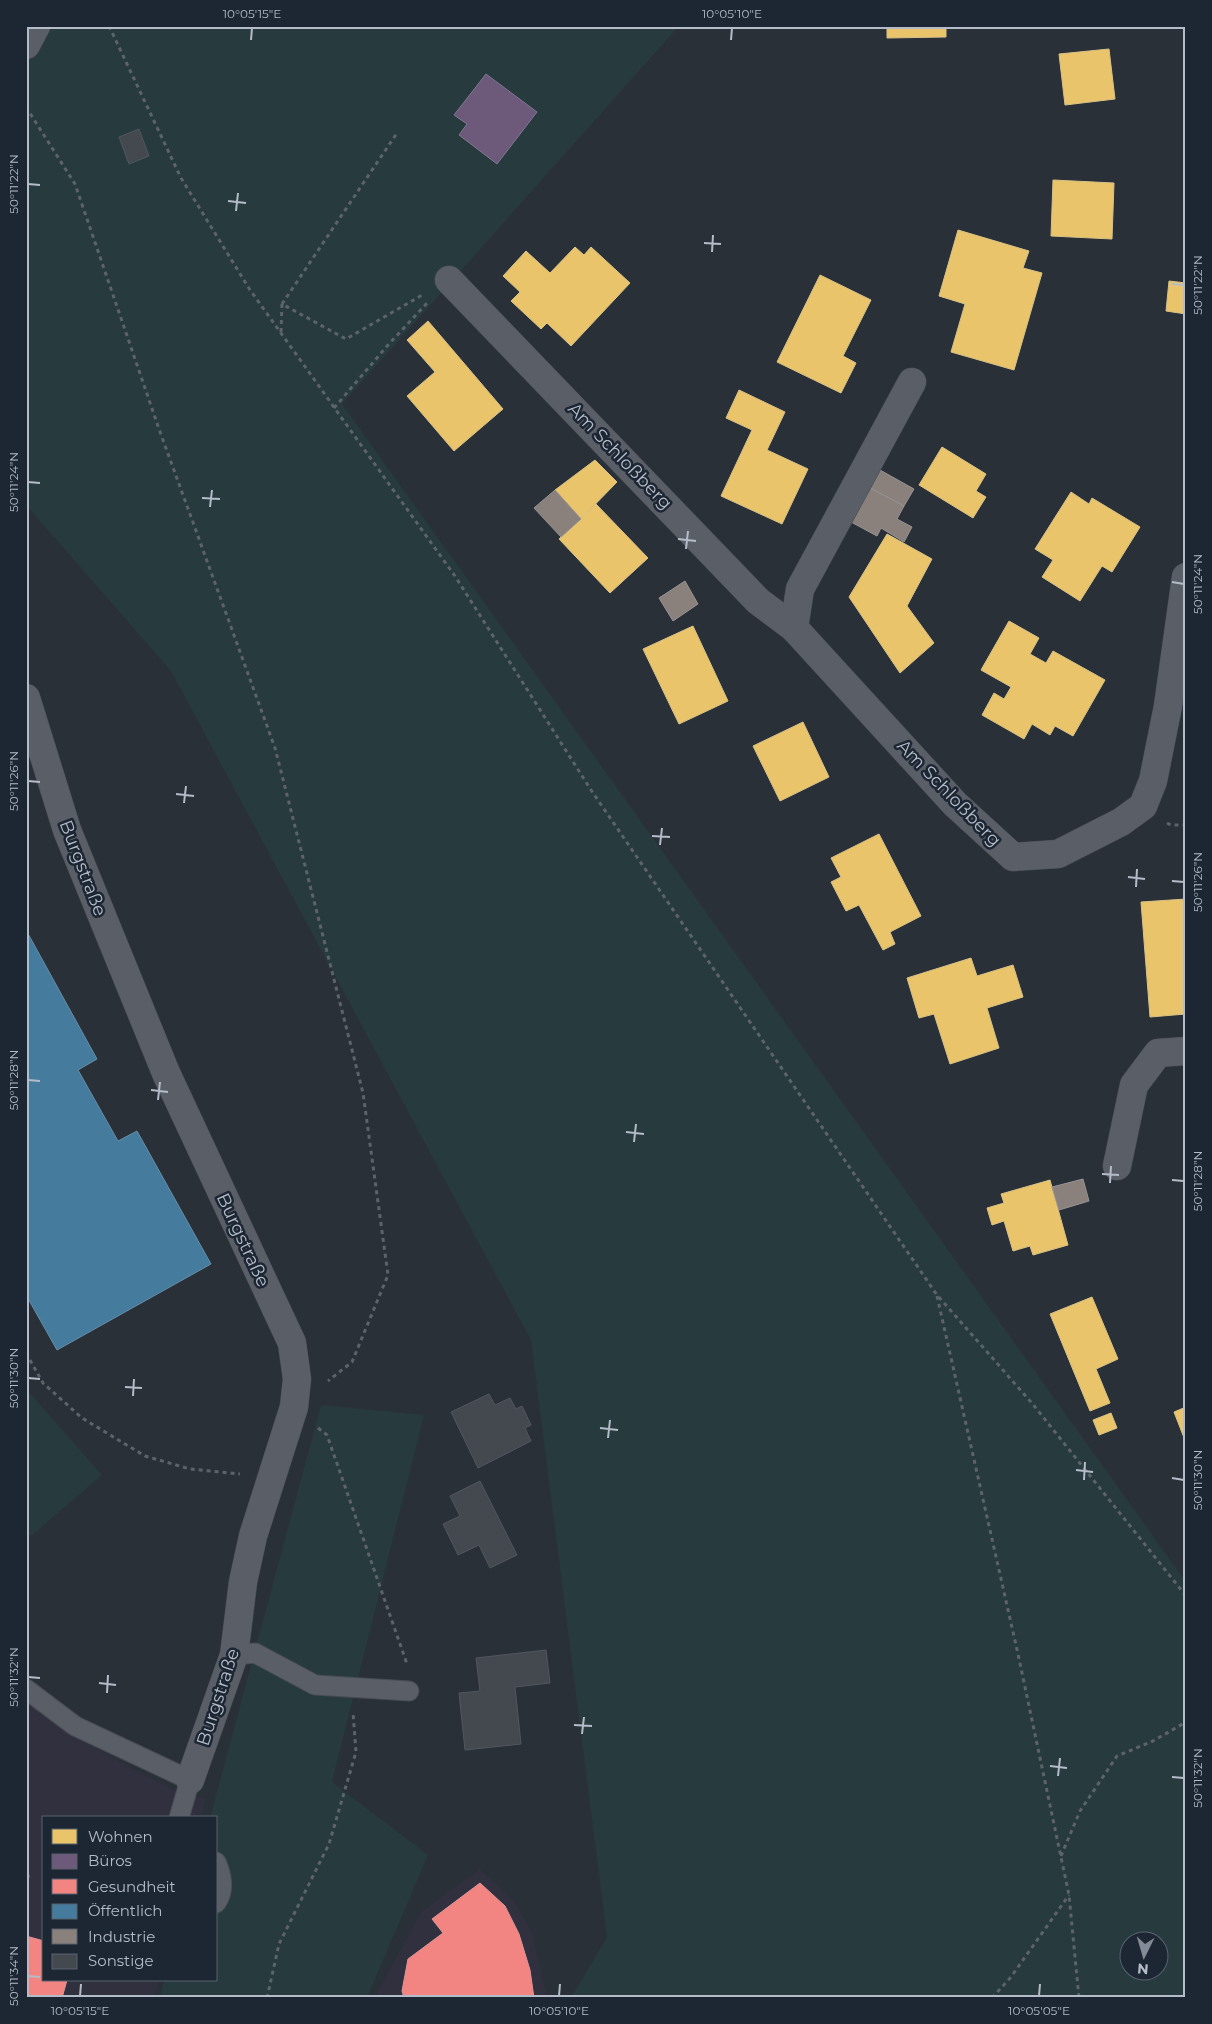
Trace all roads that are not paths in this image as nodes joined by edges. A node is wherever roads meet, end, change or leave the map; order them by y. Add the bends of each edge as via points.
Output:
1 (36, 26) edge
2 (26, 45) edge
3 (440, 285) road end
4 (912, 382) dead end
5 (1186, 577) edge
6 (794, 628) junction
7 (28, 709) edge
8 (1186, 1052) edge
9 (1117, 1166) dead end
10 (234, 1655) junction
11 (26, 1689) edge
12 (409, 1691) dead end
13 (190, 1780) junction
14 (180, 1816) edge
15 (218, 1866) edge
16 (218, 1900) edge

1 - 2 street
3 - 6 street, Am Schloßberg via 751,594
4 - 6 street via 800,589
5 - 6 street, Am Schloßberg via 1168,706 1153,781 1143,806 1121,822 1058,854 1013,857 955,804
7 - 10 street, Burgstraße via 67,830 166,1073 292,1343 297,1379 294,1407 253,1536 243,1582
8 - 9 street via 1158,1053 1134,1085
10 - 12 lane via 255,1653 315,1685
10 - 13 street, Burgstraße
11 - 13 lane via 75,1726
13 - 14 lane
15 - 16 lane via 222,1875

